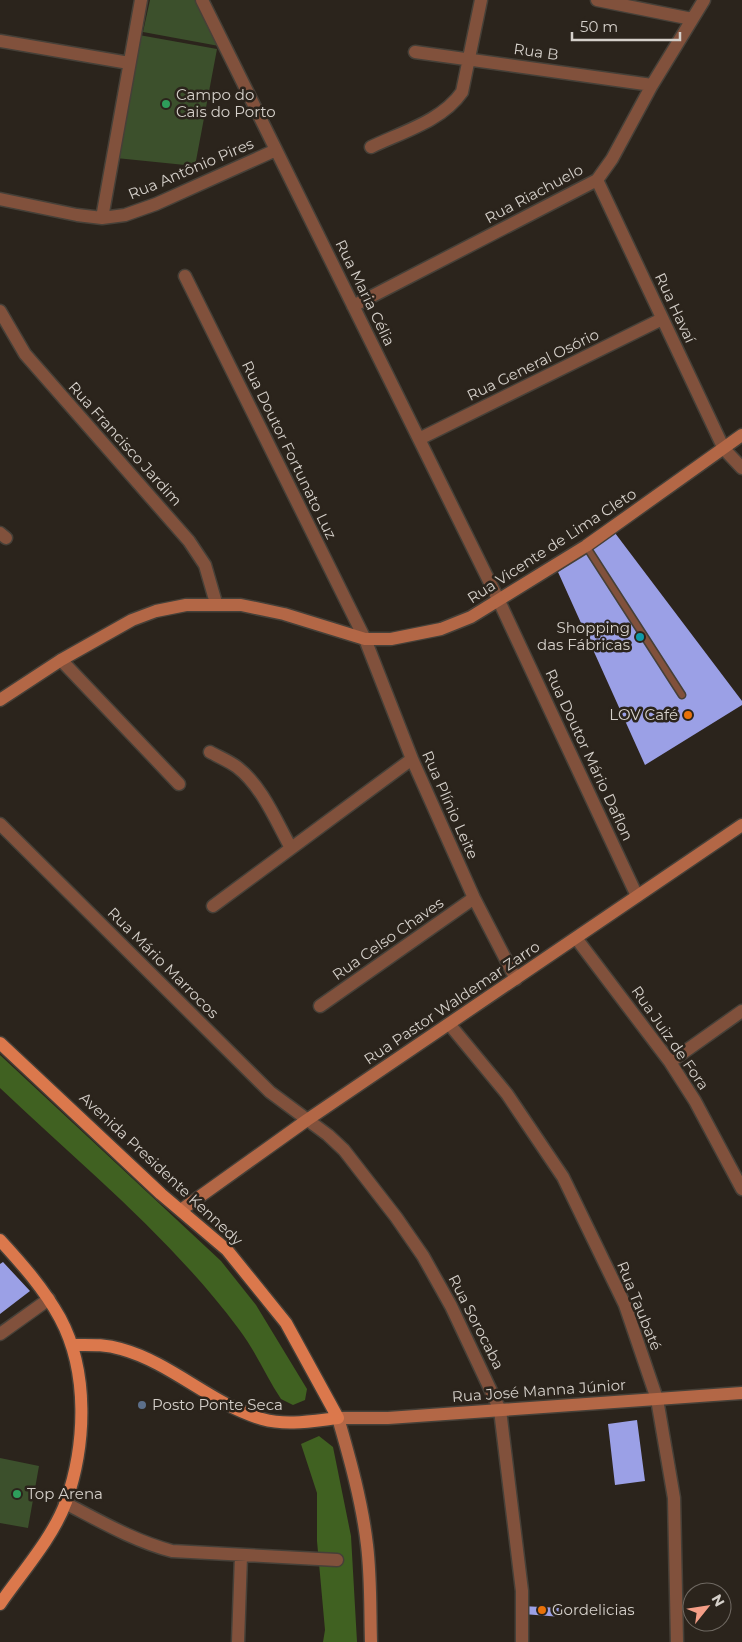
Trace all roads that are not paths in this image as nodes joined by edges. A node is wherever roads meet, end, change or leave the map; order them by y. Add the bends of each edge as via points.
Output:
1 (142, 0) edge
2 (202, 0) edge
3 (481, 0) edge
4 (597, 0) edge
5 (704, 0) edge
6 (692, 19) junction
7 (0, 41) edge
8 (416, 52) dead end
9 (469, 59) junction
10 (129, 63) junction
11 (652, 85) junction
12 (370, 146) dead end
13 (276, 150) junction
14 (597, 180) junction
15 (0, 199) edge
16 (102, 218) junction
17 (184, 276) dead end
18 (353, 306) junction
19 (0, 311) edge
20 (662, 319) junction
21 (742, 435) edge
22 (419, 439) junction
23 (724, 449) junction
24 (742, 468) edge
25 (586, 546) junction
26 (499, 601) junction
27 (216, 603) junction
28 (365, 639) junction
29 (61, 660) junction
30 (682, 695) dead end
31 (0, 700) edge
32 (210, 752) dead end
33 (412, 759) junction
34 (179, 784) dead end
35 (0, 824) edge
36 (742, 825) edge
37 (291, 848) junction
38 (637, 896) junction
39 (474, 898) junction
40 (213, 906) dead end
41 (576, 938) junction
42 (516, 979) junction
43 (320, 1006) dead end
44 (742, 1011) edge
45 (450, 1025) junction
46 (0, 1043) edge
47 (670, 1062) junction
48 (307, 1120) junction
49 (742, 1189) edge
50 (181, 1210) junction
51 (0, 1240) edge
52 (49, 1299) junction
53 (0, 1334) edge
54 (72, 1345) junction
55 (742, 1393) edge
56 (657, 1399) junction
57 (500, 1410) junction
58 (338, 1418) junction
59 (65, 1503) junction
60 (241, 1556) junction
61 (337, 1560) dead end
62 (0, 1604) edge
63 (238, 1642) edge
64 (371, 1642) edge
65 (522, 1642) edge
66 (677, 1642) edge

1 - 10 street
2 - 13 street, Rua Maria Célia
3 - 9 street
4 - 6 street
5 - 6 street, Rua Riachuelo
6 - 11 street, Rua Riachuelo
7 - 10 street
8 - 9 street, Rua B
9 - 11 street, Rua B
9 - 12 street via 462,92 449,108
10 - 16 street
11 - 14 street, Rua Riachuelo
13 - 16 street, Rua Antônio Pires via 156,204 125,215
13 - 18 street, Rua Maria Célia
14 - 18 street, Rua Riachuelo
14 - 20 street, Rua Havaí
15 - 16 street, Rua Antônio Pires
17 - 28 street, Rua Doutor Fortunato Luz
18 - 22 street, Rua Maria Célia
19 - 27 street, Rua Francisco Jardim via 25,354 189,541 205,565
20 - 22 street, Rua General Osório
20 - 23 street, Rua Havaí
21 - 23 main road, Rua Vicente de Lima Cleto
22 - 26 street, Rua Maria Célia
23 - 24 street, Rua Havaí
23 - 25 main road, Rua Vicente de Lima Cleto
25 - 26 main road, Rua Vicente de Lima Cleto
25 - 30 lane
26 - 28 main road, Rua Vicente de Lima Cleto via 441,629 391,639
26 - 38 street, Rua Doutor Mário Daflon
27 - 28 main road, Rua Vicente de Lima Cleto via 284,614
27 - 29 main road, Rua Vicente de Lima Cleto via 156,611 132,620
28 - 33 street, Rua Plínio Leite
29 - 31 main road, Rua Vicente de Lima Cleto
29 - 34 street
32 - 37 street via 248,777
33 - 37 street
33 - 39 street, Rua Plínio Leite
35 - 48 street, Rua Mário Marrocos via 270,1092
36 - 38 main road, Rua Pastor Waldemar Zarro
37 - 40 street
38 - 41 main road, Rua Pastor Waldemar Zarro
39 - 42 street, Rua Plínio Leite
39 - 43 street, Rua Celso Chaves
41 - 42 main road, Rua Pastor Waldemar Zarro
41 - 47 street, Rua Juiz de Fora
42 - 45 main road, Rua Pastor Waldemar Zarro
44 - 47 street
45 - 48 main road, Rua Pastor Waldemar Zarro
45 - 56 street, Rua Taubaté via 507,1094 564,1176 624,1305
46 - 50 main road, Avenida Presidente Kennedy
47 - 49 street, Rua Juiz de Fora via 695,1101
48 - 50 main road, Rua Pastor Waldemar Zarro
48 - 57 street, Rua Sorocaba via 344,1150 423,1256 452,1306
50 - 58 main road, Avenida Presidente Kennedy via 227,1250 286,1323
51 - 52 main road
52 - 53 street
52 - 54 main road
54 - 58 main road via 103,1345 141,1356 238,1410 262,1419 290,1422
54 - 59 main road via 79,1377 81,1417 76,1462
55 - 56 main road, Rua José Manna Júnior
56 - 57 main road, Rua José Manna Júnior
56 - 66 street, Rua Taubaté via 674,1498
57 - 58 main road, Rua José Manna Júnior
57 - 65 street, Rua Sorocaba via 522,1591
58 - 64 main road, Avenida Presidente Kennedy via 367,1544
59 - 60 street via 150,1546 172,1551
59 - 62 main road via 50,1532
60 - 61 street
60 - 63 street

